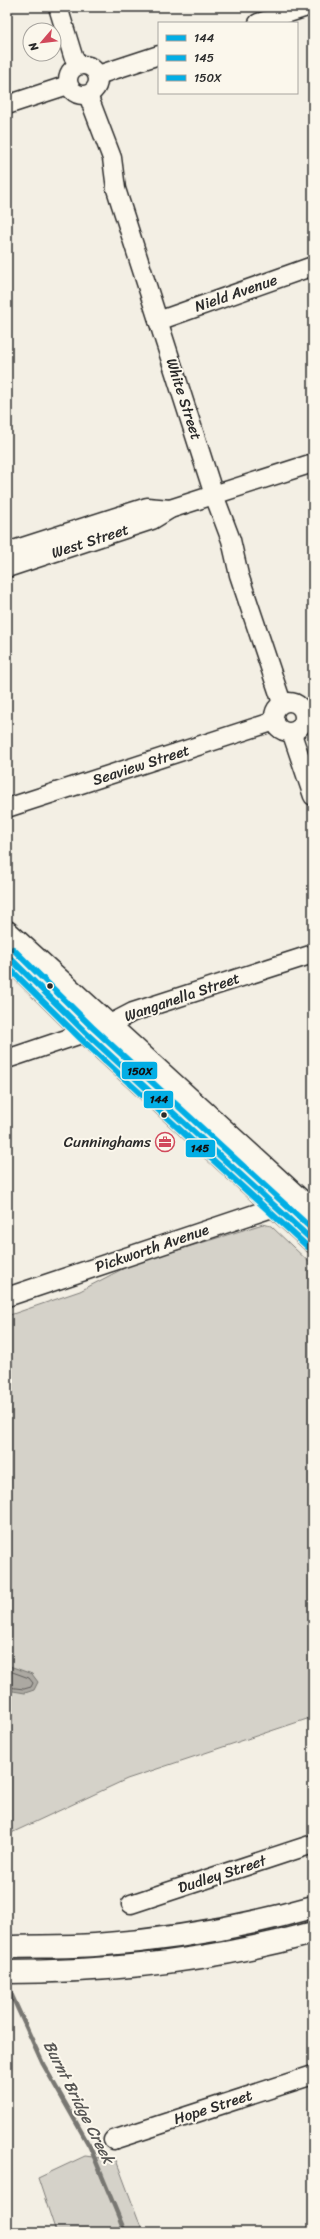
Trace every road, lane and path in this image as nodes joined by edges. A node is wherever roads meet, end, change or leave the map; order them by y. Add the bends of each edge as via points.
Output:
1 (58, 7) edge
2 (307, 7) edge
3 (261, 22) edge
4 (158, 55) edge
5 (78, 65) junction
6 (98, 75) junction
7 (68, 85) junction
8 (88, 95) junction
9 (7, 105) edge
10 (313, 266) edge
11 (158, 321) junction
12 (313, 463) edge
13 (214, 494) junction
14 (170, 509) junction
15 (7, 552) edge
16 (7, 568) edge
17 (282, 703) junction
18 (309, 711) edge
19 (275, 721) junction
20 (292, 734) junction
21 (313, 796) edge
22 (7, 808) edge
23 (7, 932) edge
24 (313, 954) edge
25 (7, 955) edge
26 (108, 1025) junction
27 (86, 1033) junction
28 (7, 1059) edge
29 (297, 1198) junction
30 (276, 1207) junction
31 (313, 1212) edge
32 (313, 1242) edge
33 (7, 1297) edge
34 (313, 1844) edge
35 (131, 1904) dead end
36 (313, 1907) edge
37 (313, 1932) edge
38 (7, 1947) edge
39 (9, 1972) edge
40 (313, 2075) edge
41 (113, 2140) dead end

1 - 5 street
2 - 3 street
4 - 6 street
5 - 6 street via 92,67
5 - 7 street via 69,73
6 - 8 street via 96,89
7 - 8 street via 78,95
7 - 9 street
8 - 11 street, White Street via 112,158 116,189
10 - 11 street, Nield Avenue
11 - 13 street, White Street
12 - 13 street, West Street
13 - 14 street, West Street
13 - 17 street, White Street
14 - 15 street, West Street via 147,507
14 - 16 street, West Street via 152,520
17 - 18 street via 298,704
17 - 19 street via 275,711
18 - 20 street via 303,725
19 - 20 street via 279,729
19 - 22 street, Seaview Street
20 - 21 street
23 - 26 main road
24 - 26 street, Wanganella Street via 133,1012
25 - 27 main road
26 - 27 street, Wanganella Street
26 - 29 main road
27 - 28 street, Wanganella Street
27 - 30 main road
29 - 30 street, Pickworth Avenue
29 - 31 main road
30 - 32 main road
30 - 33 street, Pickworth Avenue
34 - 35 street, Dudley Street
36 - 38 main road via 165,1938 94,1945
37 - 39 main road via 187,1958 112,1967
40 - 41 street, Hope Street

